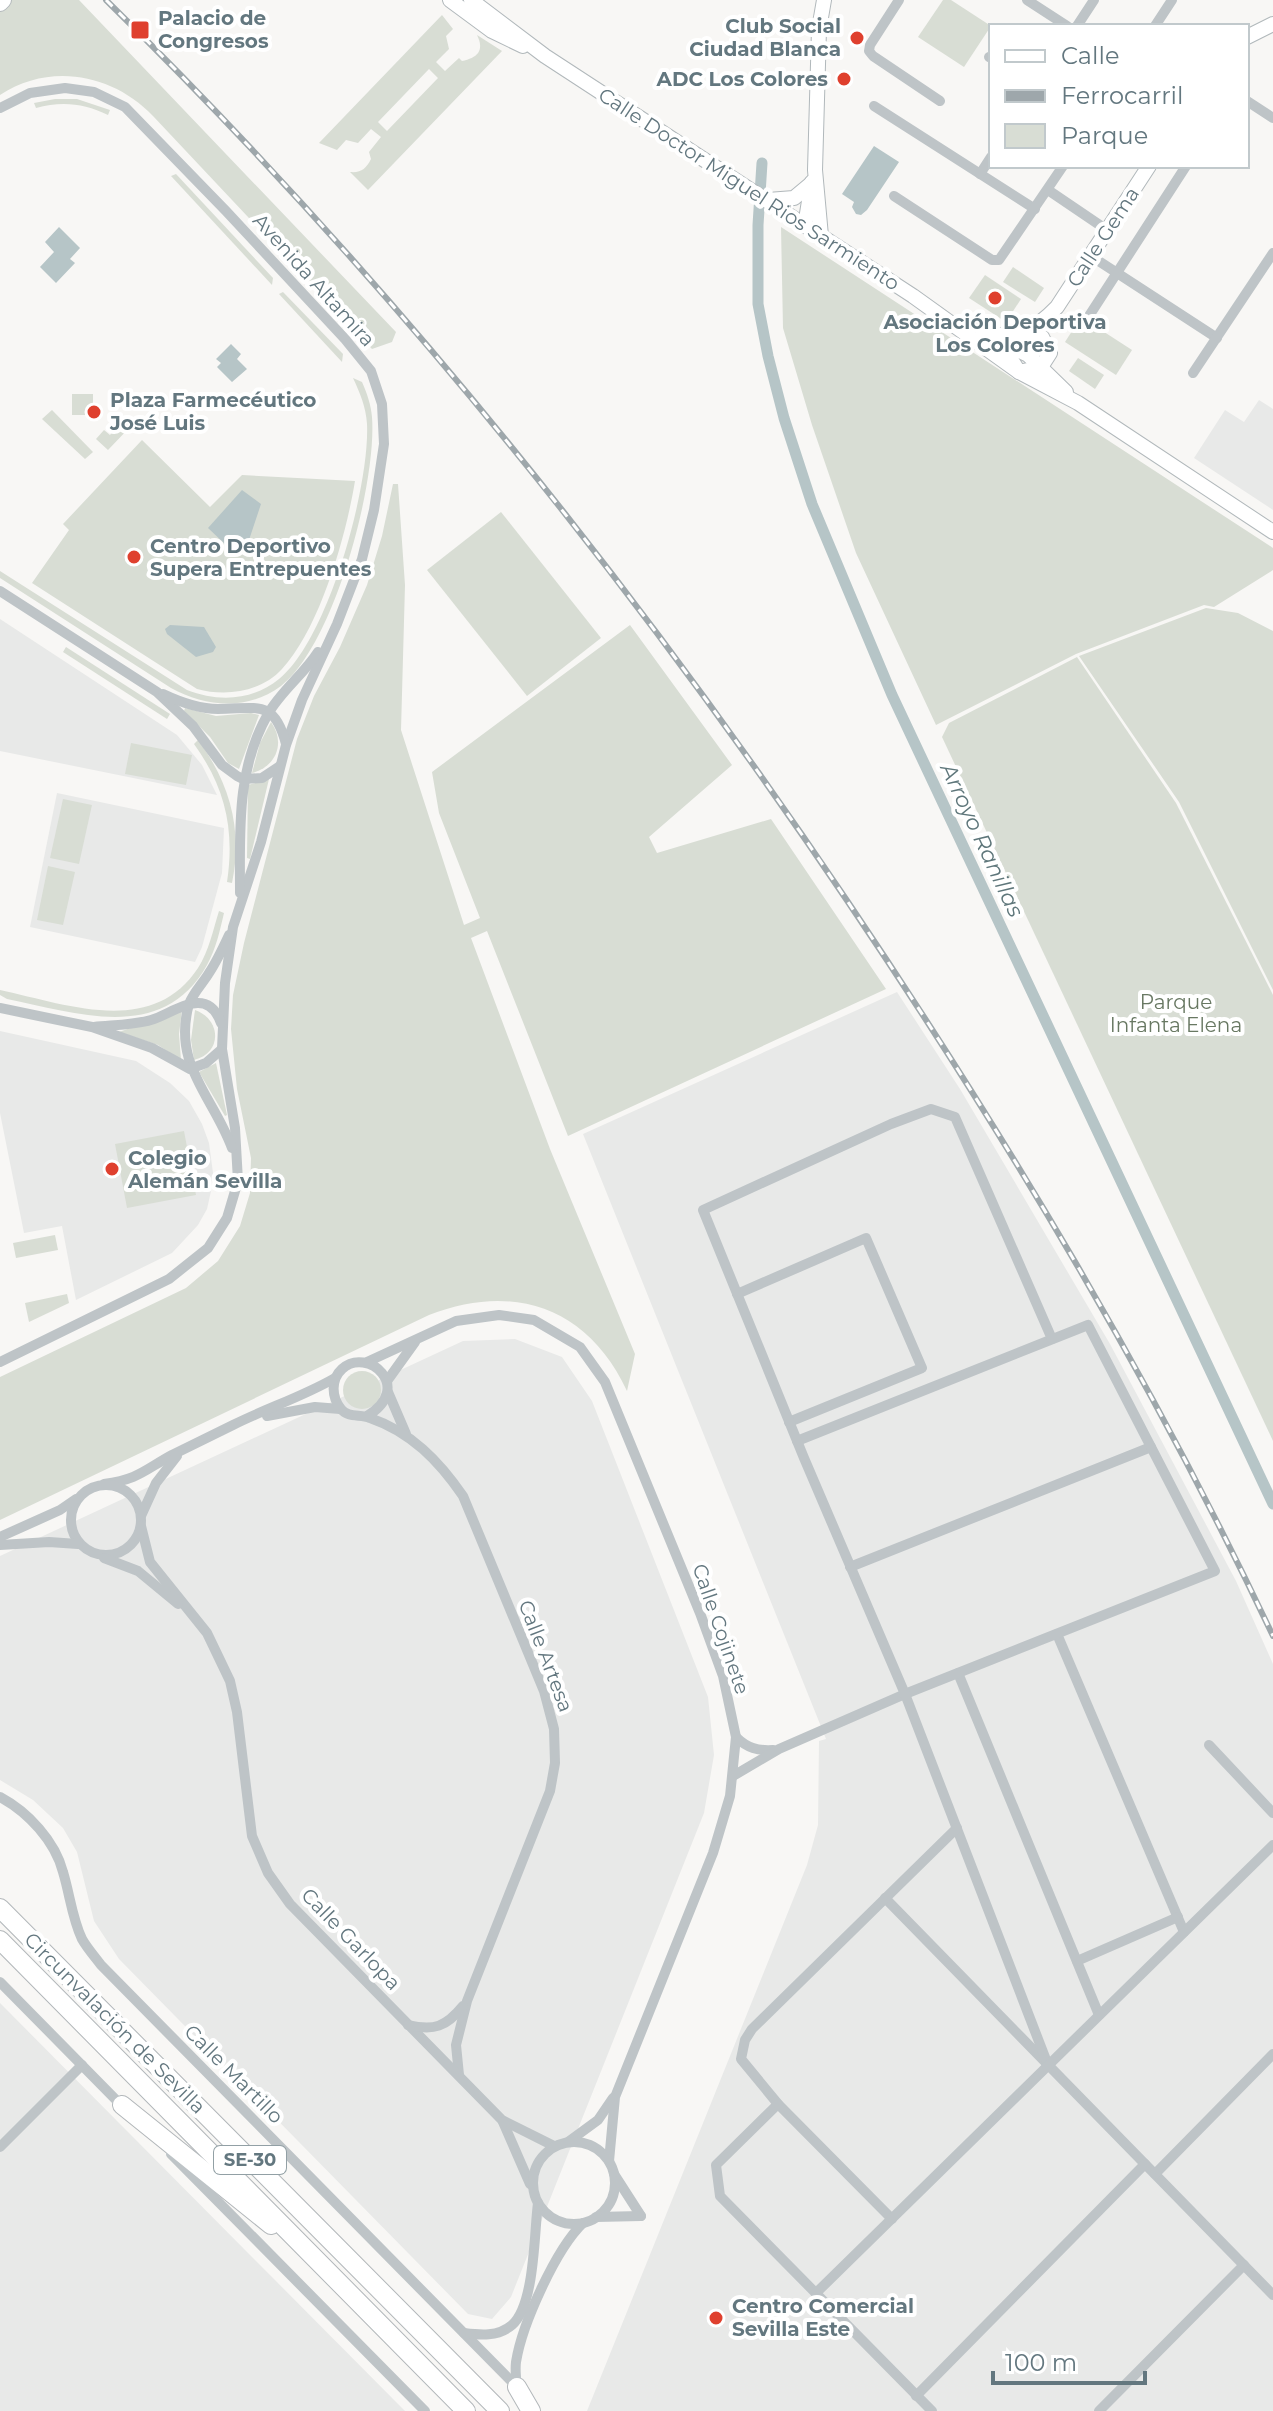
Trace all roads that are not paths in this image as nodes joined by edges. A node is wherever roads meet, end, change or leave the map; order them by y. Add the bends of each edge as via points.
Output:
1 (450, 0) edge
2 (471, 0) edge
3 (824, 0) edge
4 (1027, 0) edge
5 (1094, 0) edge
6 (1172, 0) edge
7 (897, 1) edge
8 (1079, 22) edge
9 (1064, 24) edge
10 (1156, 24) edge
11 (1273, 24) edge
12 (1249, 36) edge
13 (545, 56) junction
14 (940, 101) dead end
15 (1249, 102) edge
16 (874, 106) dead end
17 (0, 108) edge
18 (1273, 118) edge
19 (989, 160) edge
20 (1062, 168) edge
21 (1148, 168) edge
22 (1185, 168) edge
23 (980, 174) junction
24 (814, 176) junction
25 (1048, 190) junction
26 (894, 196) dead end
27 (767, 200) junction
28 (1035, 209) junction
29 (820, 210) junction
30 (805, 226) junction
31 (1107, 230) junction
32 (821, 236) junction
33 (1273, 253) edge
34 (1091, 256) junction
35 (1116, 273) junction
36 (1057, 307) junction
37 (1089, 316) dead end
38 (952, 323) junction
39 (1025, 333) junction
40 (983, 334) junction
41 (1217, 338) junction
42 (1010, 345) junction
43 (1049, 350) junction
44 (1041, 367) junction
45 (1019, 372) junction
46 (1193, 373) dead end
47 (1078, 403) junction
48 (1273, 532) edge
49 (0, 591) edge
50 (337, 624) junction
51 (157, 692) junction
52 (270, 711) junction
53 (286, 745) junction
54 (280, 766) junction
55 (243, 779) junction
56 (240, 902) junction
57 (233, 927) junction
58 (190, 1002) junction
59 (0, 1008) edge
60 (92, 1027) junction
61 (222, 1027) junction
62 (222, 1049) junction
63 (190, 1069) junction
64 (237, 1161) junction
65 (737, 1294) junction
66 (418, 1338) junction
67 (1052, 1339) junction
68 (0, 1362) edge
69 (367, 1362) junction
70 (335, 1378) junction
71 (388, 1386) junction
72 (340, 1409) junction
73 (367, 1416) junction
74 (789, 1422) junction
75 (237, 1423) junction
76 (406, 1434) junction
77 (797, 1441) junction
78 (1151, 1447) junction
79 (184, 1449) junction
80 (104, 1484) junction
81 (76, 1499) junction
82 (141, 1521) junction
83 (0, 1537) edge
84 (78, 1544) junction
85 (0, 1545) edge
86 (98, 1555) junction
87 (850, 1567) junction
88 (192, 1615) junction
89 (1057, 1634) junction
90 (958, 1673) junction
91 (905, 1694) junction
92 (736, 1737) junction
93 (1209, 1745) dead end
94 (779, 1749) junction
95 (733, 1776) junction
96 (0, 1797) edge
97 (1273, 1813) edge
98 (957, 1828) junction
99 (1273, 1845) edge
100 (885, 1898) junction
101 (0, 1908) edge
102 (1178, 1917) junction
103 (1184, 1932) junction
104 (0, 1940) edge
105 (1077, 1961) junction
106 (0, 1982) edge
107 (467, 2001) junction
108 (1099, 2015) junction
109 (408, 2025) junction
110 (1273, 2054) edge
111 (82, 2065) junction
112 (1048, 2065) junction
113 (459, 2075) junction
114 (615, 2097) junction
115 (778, 2104) junction
116 (122, 2105) junction
117 (502, 2120) junction
118 (568, 2142) junction
119 (554, 2146) junction
120 (0, 2147) edge
121 (609, 2161) junction
122 (1145, 2164) junction
123 (614, 2174) junction
124 (1155, 2174) junction
125 (533, 2190) junction
126 (538, 2203) junction
127 (596, 2217) junction
128 (892, 2219) junction
129 (583, 2223) junction
130 (306, 2249) junction
131 (1244, 2265) junction
132 (1271, 2287) edge
133 (816, 2293) junction
134 (464, 2333) junction
135 (443, 2387) junction
136 (517, 2387) junction
137 (916, 2396) junction
138 (425, 2411) edge
139 (460, 2411) edge
140 (466, 2411) edge
141 (500, 2411) edge
142 (531, 2411) edge
143 (932, 2411) edge
144 (1099, 2411) edge

1 - 13 main road, Calle Doctor Miguel Rios Sarmiento via 492,31
2 - 13 main road, Calle Doctor Miguel Rios Sarmiento
3 - 24 main road
4 - 9 street
5 - 8 street
6 - 10 street
7 - 14 street via 869,51
11 - 12 main road
13 - 27 main road, Calle Doctor Miguel Rios Sarmiento
15 - 18 street
16 - 23 street
17 - 50 street, Avenida Altamira via 30,93 65,88 94,92 125,107 371,371 382,404 384,444 362,559
19 - 23 street
20 - 25 street
21 - 31 main road, Calle Gema
22 - 35 street
23 - 28 street
24 - 27 main road via 794,198
24 - 29 main road
24 - 30 main road
25 - 28 street
25 - 31 street
26 - 28 street via 992,260 1003,257
27 - 30 main road, Calle Doctor Miguel Rios Sarmiento
29 - 30 main road
29 - 32 main road
30 - 32 main road, Calle Doctor Miguel Rios Sarmiento
31 - 34 main road, Calle Gema
32 - 38 main road, Calle Doctor Miguel Rios Sarmiento
33 - 41 street
34 - 35 street
34 - 36 main road, Calle Gema
35 - 37 street
35 - 41 street
36 - 39 main road, Calle Gema
36 - 43 main road, Calle Gema
38 - 40 main road, Calle Doctor Miguel Rios Sarmiento
38 - 45 main road, Calle Doctor Miguel Rios Sarmiento
39 - 40 main road
39 - 42 main road
39 - 43 main road via 1039,335
40 - 42 main road, Calle Doctor Miguel Rios Sarmiento
41 - 46 street
42 - 44 main road, Calle Doctor Miguel Rios Sarmiento
42 - 45 main road via 1009,356
43 - 44 main road
43 - 47 main road via 1053,367
44 - 45 main road
44 - 47 main road, Calle Doctor Miguel Rios Sarmiento
45 - 47 main road, Calle Doctor Miguel Rios Sarmiento
47 - 48 main road, Calle Doctor Miguel Rios Sarmiento
49 - 51 street
50 - 52 street, Avenida Altamira
50 - 53 street, Avenida Altamira
51 - 52 street via 216,710 251,706
51 - 55 street via 193,726 222,765
52 - 53 street
52 - 55 street, Avenida Altamira
53 - 54 street, Avenida Altamira
54 - 55 street via 262,778
54 - 56 street, Avenida Altamira
55 - 56 street, Avenida Altamira
56 - 57 street, Avenida Altamira
57 - 58 street, Avenida Altamira
57 - 61 street, Avenida Altamira
58 - 60 street via 150,1020
58 - 61 street via 218,1014
58 - 63 street, Avenida Altamira via 184,1038
59 - 60 street
60 - 63 street via 152,1048
61 - 62 street, Avenida Altamira
62 - 63 street
62 - 64 street, Avenida Altamira
63 - 64 street, Avenida Altamira
64 - 68 street, Avenida Altamira via 238,1181 227,1218 208,1248 169,1279
65 - 67 street via 703,1210 931,1109 955,1117
65 - 74 street
65 - 74 street via 866,1238 922,1368
66 - 69 street, Calle Cojinete
66 - 71 street, Calle Cojinete via 400,1359
66 - 92 street, Calle Cojinete via 456,1321 499,1315 534,1320 580,1347 605,1382 695,1599 723,1676
67 - 77 street
67 - 78 street via 1088,1325
69 - 70 street via 355,1362
69 - 71 street via 379,1369
70 - 72 street
70 - 75 street
71 - 73 street via 382,1407
71 - 76 street, Calle Artesa
72 - 73 street
72 - 75 street via 315,1407
73 - 76 street, Calle Artesa
74 - 77 street
75 - 79 street
76 - 107 street, Calle Artesa via 447,1472 463,1496 544,1691 554,1729 550,1791
77 - 87 street
78 - 87 street
78 - 89 street via 1215,1571
79 - 80 street via 146,1473
79 - 82 street via 156,1483
80 - 81 street
80 - 82 street via 121,1487 134,1499
81 - 83 street
81 - 84 street via 69,1520
82 - 86 street via 133,1543 115,1555
82 - 88 street, Calle Garlopa via 150,1562
84 - 85 street
84 - 86 street
86 - 88 street, Calle Garlopa via 138,1571
87 - 91 street
88 - 109 street, Calle Garlopa via 230,1681 252,1836 268,1873 290,1904
89 - 90 street
89 - 102 street
90 - 91 street
90 - 105 street
91 - 94 street
91 - 98 street
92 - 94 street via 759,1751
92 - 95 street, Calle Cojinete
93 - 97 street
94 - 95 street
95 - 114 street, Calle Cojinete via 713,1853
96 - 134 street, Calle Martillo via 16,1805 52,1846 83,1942 101,1965
98 - 100 street
98 - 112 street
99 - 103 street
100 - 112 street
100 - 115 street via 745,2040 741,2059
101 - 141 highway, Circunvalación de Sevilla / SE-30
102 - 103 street
102 - 105 street
103 - 108 street
104 - 130 highway, Circunvalación de Sevilla / SE-30
105 - 108 street
106 - 111 street
107 - 109 street, Calle Artesa via 450,2022 425,2029
107 - 113 street, Calle Artesa via 456,2045
108 - 112 street
109 - 113 street, Calle Garlopa
110 - 124 street
111 - 116 street
111 - 120 street
112 - 122 street
112 - 128 street
113 - 117 street, Calle Garlopa
114 - 118 street, Calle Cojinete via 598,2120
114 - 121 street, Calle Cojinete
115 - 128 street
115 - 133 street via 716,2165 720,2196
116 - 130 highway
116 - 138 street
117 - 119 street, Calle Garlopa
117 - 125 street, Calle Garlopa
118 - 119 street
118 - 121 street via 600,2150
119 - 125 street via 538,2162
121 - 123 street
122 - 124 street
122 - 137 street
123 - 127 street via 613,2193
123 - 127 street via 641,2216
124 - 131 street
125 - 126 street
126 - 129 street via 555,2219
126 - 134 street via 534,2266 521,2312 502,2331
127 - 129 street
128 - 133 street
129 - 136 street via 560,2250 520,2344
130 - 135 highway, Circunvalación de Sevilla / SE-30
131 - 132 street
131 - 144 street
133 - 137 street
134 - 136 street, Calle Martillo
135 - 139 highway
135 - 140 highway, Circunvalación de Sevilla / SE-30
136 - 142 highway
137 - 143 street

